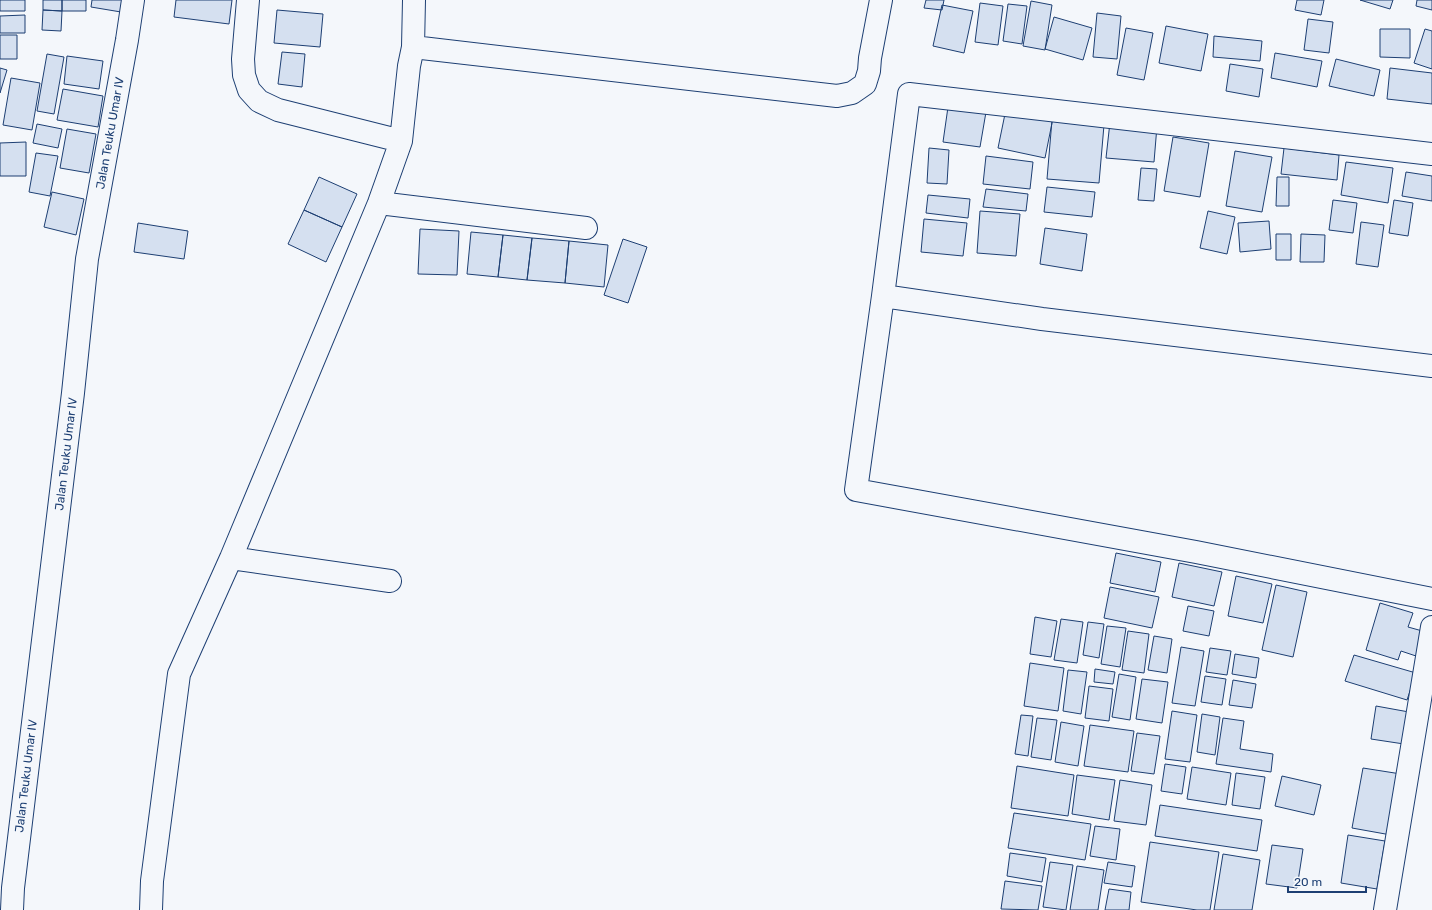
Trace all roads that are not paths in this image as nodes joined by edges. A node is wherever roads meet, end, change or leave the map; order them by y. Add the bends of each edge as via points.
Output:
1 (133, 0) edge
2 (248, 0) edge
3 (414, 0) edge
4 (881, 0) edge
5 (413, 48) junction
6 (401, 141) junction
7 (1432, 154) edge
8 (379, 203) junction
9 (586, 228) dead end
10 (883, 296) junction
11 (1432, 366) edge
12 (231, 558) junction
13 (390, 581) dead end
14 (1432, 599) edge
15 (1432, 627) edge
16 (12, 910) edge
17 (151, 910) edge
18 (1385, 910) edge

1 - 16 street, Jalan Teuku Umar IV via 88,259
2 - 6 street via 244,75 249,90 259,101 278,110
3 - 5 street
4 - 5 street via 865,84 852,93 837,96
5 - 6 street
6 - 8 street
7 - 10 street via 909,94
8 - 9 street
8 - 12 street
10 - 11 street via 1042,320
10 - 14 street via 856,490 1196,552
12 - 13 street
12 - 17 street via 179,674 152,881
15 - 18 street

